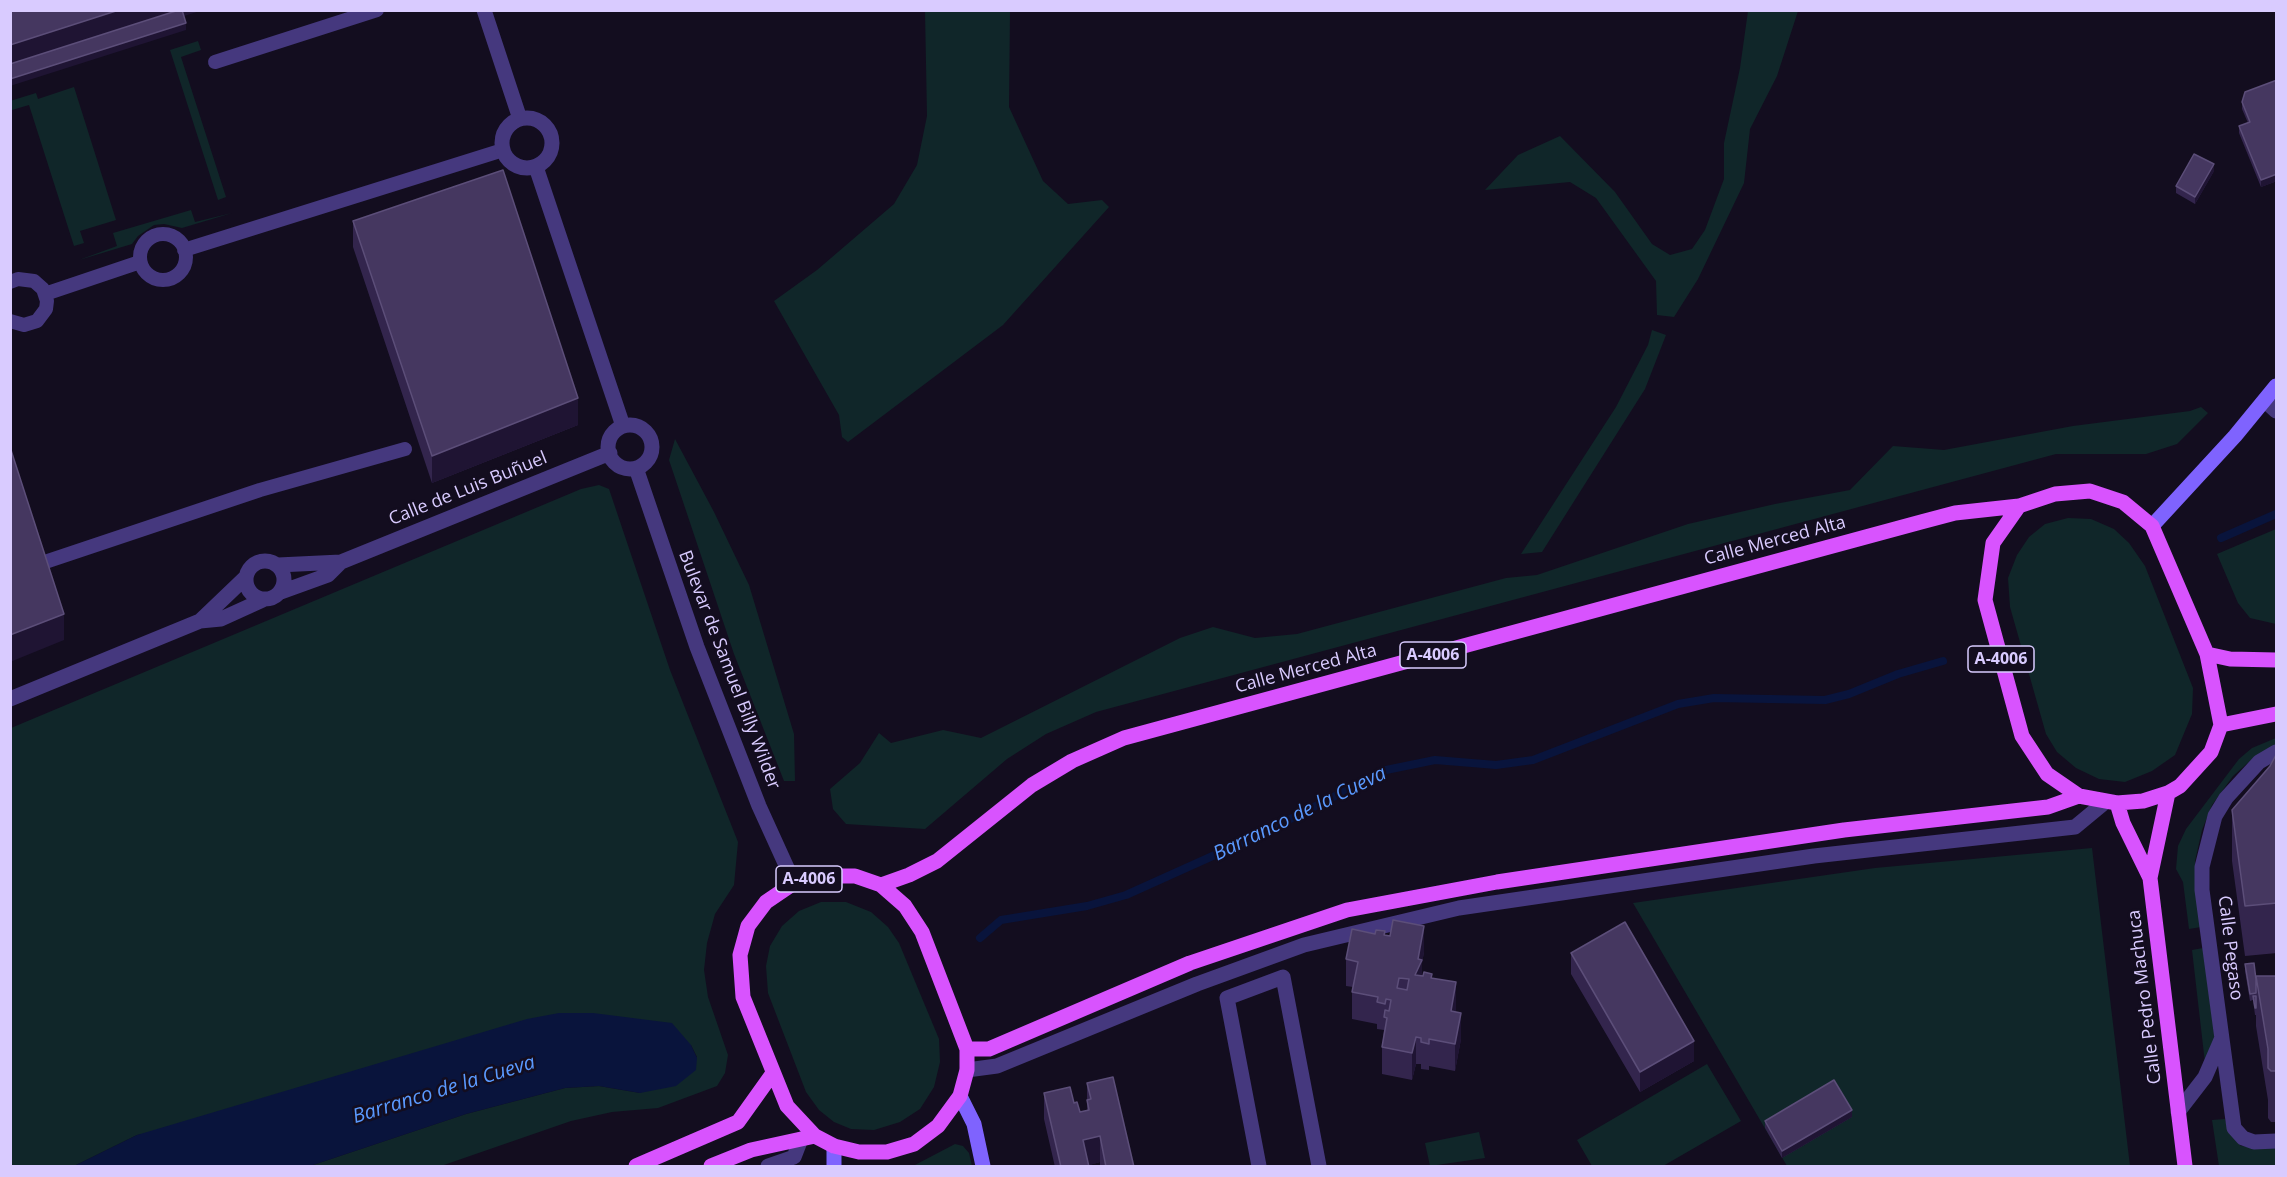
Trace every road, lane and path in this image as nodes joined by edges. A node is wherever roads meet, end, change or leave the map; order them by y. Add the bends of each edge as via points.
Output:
1 (377, 10) edge
2 (484, 10) edge
3 (215, 62) dead end
4 (520, 119) junction
5 (503, 150) junction
6 (536, 167) junction
7 (184, 250) junction
8 (140, 262) junction
9 (10, 282) edge
10 (45, 294) junction
11 (10, 321) edge
12 (2277, 386) edge
13 (2271, 406) edge
14 (623, 426) junction
15 (405, 449) dead end
16 (610, 453) junction
17 (636, 468) junction
18 (2019, 506) junction
19 (2152, 526) junction
20 (340, 562) junction
21 (39, 564) edge
22 (278, 565) junction
23 (246, 577) junction
24 (281, 592) junction
25 (265, 599) junction
26 (200, 621) junction
27 (2207, 654) junction
28 (2277, 660) edge
29 (10, 699) edge
30 (2277, 714) edge
31 (2221, 725) junction
32 (2277, 752) edge
33 (2168, 793) junction
34 (2079, 796) junction
35 (2111, 803) junction
36 (2150, 878) junction
37 (794, 883) junction
38 (881, 885) junction
39 (2221, 1040) junction
40 (967, 1050) junction
41 (967, 1070) junction
42 (773, 1073) junction
43 (960, 1096) junction
44 (2178, 1112) junction
45 (808, 1138) junction
46 (2277, 1141) edge
47 (834, 1146) junction
48 (636, 1167) edge
49 (711, 1167) edge
50 (768, 1167) edge
51 (834, 1167) edge
52 (983, 1167) edge
53 (1259, 1167) edge
54 (1319, 1167) edge
55 (2185, 1167) edge

1 - 3 lane
2 - 4 street
4 - 5 street via 503,135
4 - 6 street via 545,125 553,140 549,157
5 - 6 street via 513,164 528,169
5 - 7 lane
6 - 14 street
7 - 8 lane via 176,238 154,236 144,244
7 - 8 lane via 185,264 169,280 154,279
8 - 10 lane
9 - 10 lane via 34,281
10 - 11 lane via 46,309 37,321 24,325
12 - 13 street
13 - 19 street via 2233,438
14 - 16 street via 612,435
14 - 17 street via 636,426 651,440 651,454
15 - 21 lane via 260,490
16 - 17 street via 618,465
16 - 20 street, Calle de Luis Buñuel
17 - 37 street, Bulevar de Samuel Billy Wilder via 697,647 759,806
18 - 19 main road, A-4006 via 2055,494 2090,491 2123,502
18 - 34 main road, A-4006 via 1993,543 1985,600 2022,736 2047,774
18 - 38 main road, Calle Merced Alta / A-4006 via 1955,513 1124,738 1072,760 1032,785 937,861
19 - 27 main road, A-4006
20 - 22 street, Calle de Luis Buñuel
20 - 24 street, Calle de Luis Buñuel via 328,575
22 - 23 street via 261,561 251,567
22 - 24 street via 285,581
23 - 25 street via 249,590
23 - 26 street
24 - 25 street
25 - 26 street via 221,619
26 - 29 street
27 - 28 main road via 2230,659
27 - 31 main road, A-4006
30 - 31 main road
31 - 33 main road, A-4006 via 2211,752 2180,786
32 - 39 street, Calle Pegaso via 2242,778 2215,816 2207,842 2202,890
33 - 35 main road, A-4006 via 2143,801
33 - 36 main road, Calle Pedro Machuca
34 - 35 main road, A-4006
34 - 40 main road via 2048,807 1844,830 1497,882 1347,910 1190,963 989,1050
35 - 36 main road, Calle Pedro Machuca
35 - 41 street via 2075,827 1814,855 1459,908 1304,945 997,1065
36 - 44 main road, Calle Pedro Machuca
37 - 38 main road, A-4006 via 825,876 855,876
37 - 42 main road, A-4006 via 766,902 748,926 740,955 743,997
38 - 40 main road, A-4006 via 905,906 922,932
39 - 44 street via 2205,1077
39 - 46 street, Calle Pegaso via 2234,1128 2243,1138 2254,1142
40 - 41 main road, A-4006
41 - 43 main road, A-4006
42 - 45 main road, A-4006 via 787,1106
42 - 48 main road via 738,1122
43 - 47 main road, A-4006 via 938,1126 914,1144 887,1152 859,1152
43 - 52 street via 974,1124
44 - 55 main road, Calle Pedro Machuca
45 - 47 main road, A-4006
45 - 49 main road via 752,1150
45 - 50 street via 794,1157
47 - 51 street
53 - 54 street via 1227,998 1283,977

